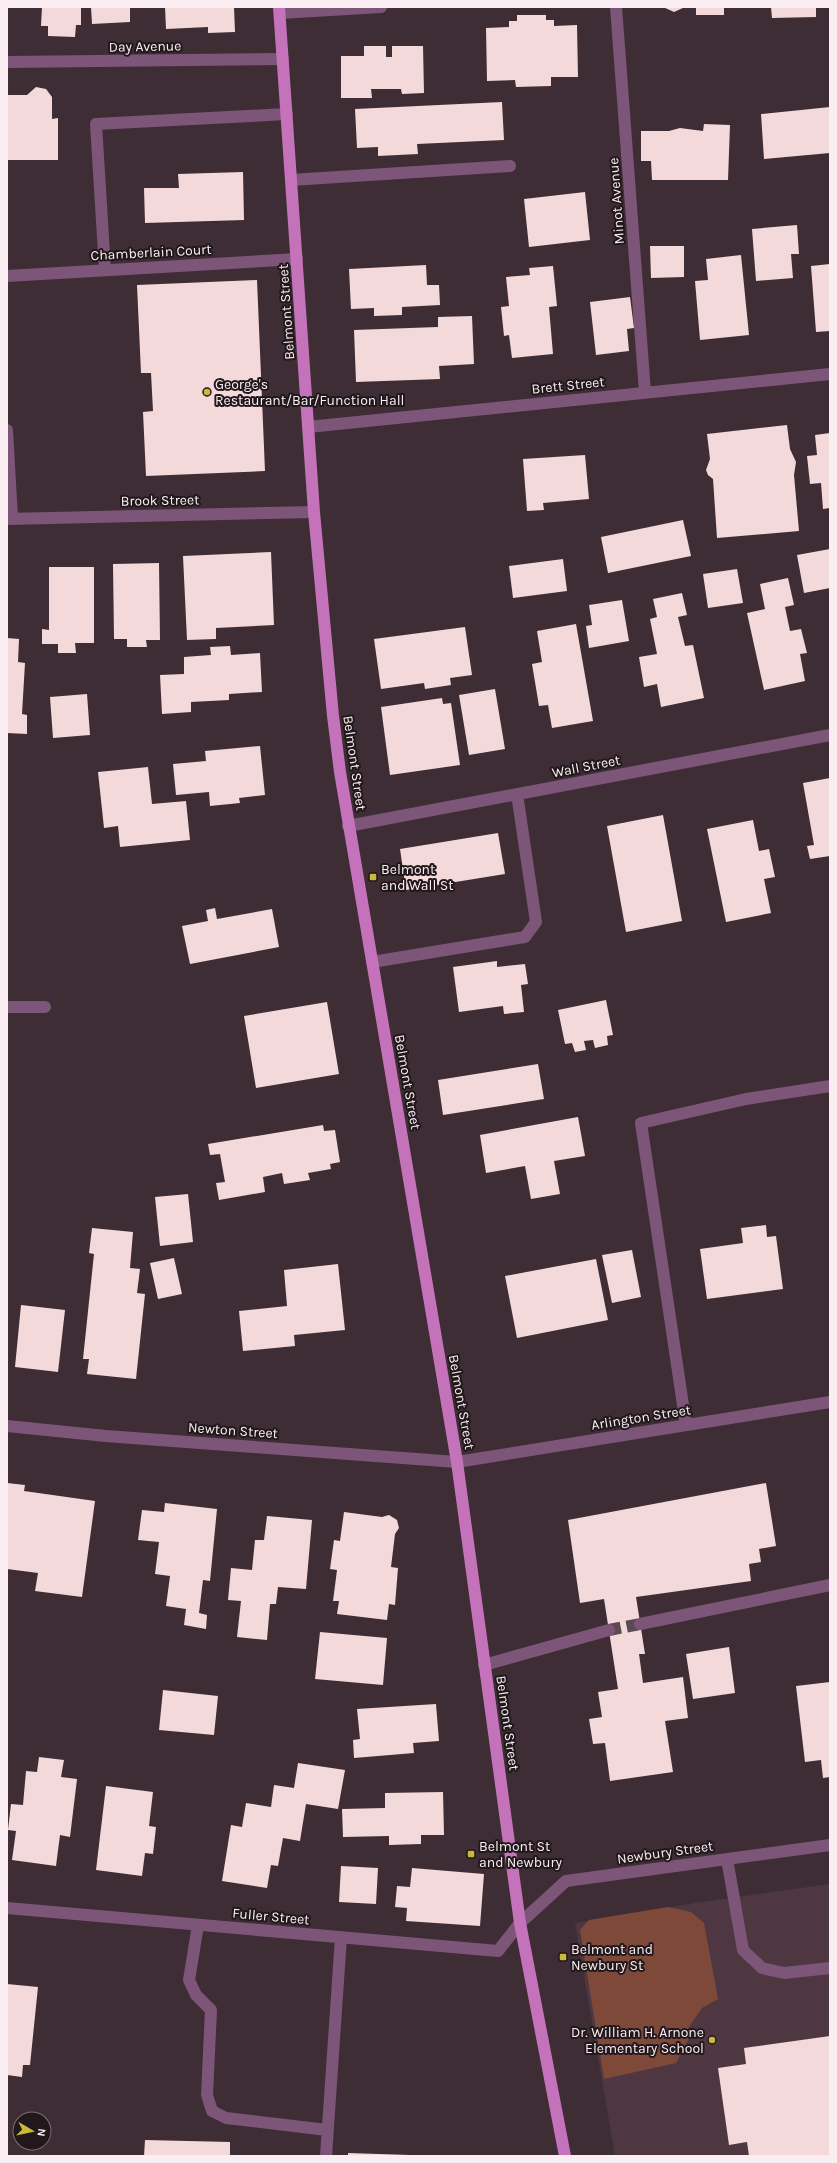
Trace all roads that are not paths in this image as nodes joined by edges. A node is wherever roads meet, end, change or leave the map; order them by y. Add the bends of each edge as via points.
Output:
1 (381, 7) edge
2 (616, 7) edge
3 (279, 10) edge
4 (283, 59) junction
5 (7, 62) edge
6 (287, 114) junction
7 (510, 166) dead end
8 (291, 180) junction
9 (297, 258) junction
10 (105, 270) junction
11 (7, 276) edge
12 (830, 374) edge
13 (645, 392) junction
14 (308, 427) junction
15 (7, 430) edge
16 (314, 512) junction
17 (10, 519) edge
18 (830, 735) edge
19 (517, 794) junction
20 (348, 826) junction
21 (372, 962) junction
22 (7, 1007) edge
23 (45, 1007) dead end
24 (830, 1086) edge
25 (830, 1402) edge
26 (686, 1425) junction
27 (7, 1426) edge
28 (457, 1462) junction
29 (830, 1585) edge
30 (640, 1624) tunnel mouth
31 (609, 1630) tunnel mouth
32 (484, 1665) junction
33 (830, 1845) edge
34 (727, 1859) junction
35 (7, 1908) edge
36 (520, 1923) junction
37 (198, 1925) junction
38 (341, 1937) junction
39 (830, 1968) edge
40 (327, 2130) junction
41 (326, 2156) edge
42 (565, 2156) edge

1 - 3 street
2 - 13 street, Minot Avenue
3 - 4 main road, Belmont Street
4 - 5 street, Day Avenue
4 - 6 main road, Belmont Street
6 - 8 main road, Belmont Street
6 - 10 street via 96,124
7 - 8 street
8 - 9 main road, Belmont Street
9 - 10 street, Chamberlain Court
9 - 14 main road, Belmont Street
10 - 11 street, Chamberlain Court
12 - 13 street, Brett Street
13 - 14 street, Brett Street
14 - 16 main road, Belmont Street
15 - 17 street
16 - 17 street, Brook Street
16 - 20 main road, Belmont Street via 333,716
18 - 19 street, Wall Street
19 - 20 street, Wall Street
19 - 21 street via 536,922 525,936
20 - 21 main road, Belmont Street
21 - 28 main road, Belmont Street
22 - 23 street
24 - 26 street via 746,1099 641,1123
25 - 26 street, Arlington Street
26 - 28 street, Arlington Street
27 - 28 street, Newton Street via 106,1436
28 - 32 main road, Belmont Street
29 - 30 street
31 - 32 street
32 - 36 main road, Belmont Street
33 - 34 street, Newbury Street
34 - 36 street, Newbury Street via 566,1881
34 - 39 street via 742,1950 762,1968 784,1973
35 - 37 street, Fuller Street
36 - 38 street, Fuller Street via 498,1951
36 - 42 main road, Belmont Street
37 - 38 street, Fuller Street
37 - 40 street via 189,1980 196,1995 211,2010 207,2095 212,2111 226,2118
38 - 40 street
40 - 41 street

